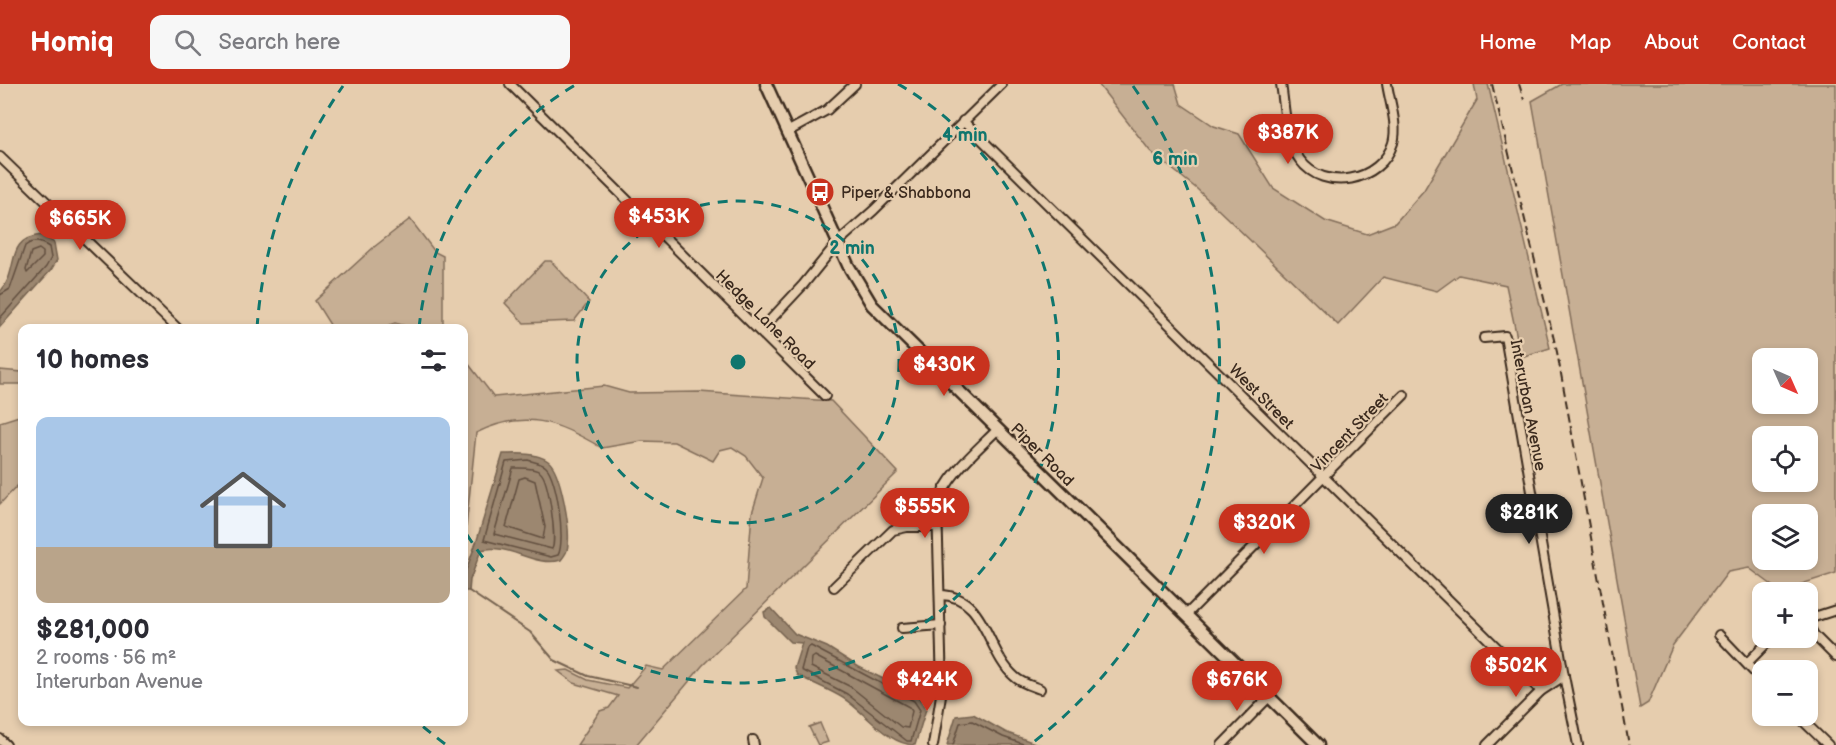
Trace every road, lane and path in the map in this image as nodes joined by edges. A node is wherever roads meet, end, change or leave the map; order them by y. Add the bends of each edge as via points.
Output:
1 (510, 84) edge
2 (766, 84) edge
3 (855, 84) edge
4 (1281, 84) edge
5 (1387, 84) edge
6 (1001, 85) edge
7 (963, 121) junction
8 (787, 132) junction
9 (0, 157) edge
10 (838, 242) junction
11 (173, 324) edge
12 (760, 331) junction
13 (1484, 338) dead end
14 (1404, 395) dead end
15 (825, 396) dead end
16 (997, 430) junction
17 (1324, 476) junction
18 (937, 527) junction
19 (834, 587) dead end
20 (940, 595) junction
21 (1836, 610) edge
22 (1186, 615) junction
23 (1818, 618) edge
24 (941, 625) junction
25 (902, 628) dead end
26 (1719, 635) dead end
27 (1818, 639) edge
28 (1763, 648) edge
29 (1836, 657) edge
30 (1747, 663) junction
31 (1752, 669) edge
32 (1563, 676) junction
33 (1040, 689) dead end
34 (1541, 691) junction
35 (1269, 697) junction
36 (1808, 726) edge
37 (0, 739) edge
38 (6, 745) edge
39 (933, 745) edge
40 (1222, 745) edge
41 (1318, 745) edge
42 (1487, 745) edge
43 (1578, 745) edge
44 (1828, 745) edge

1 - 12 street, Hedge Lane Road
2 - 8 street, Piper Road
3 - 8 street via 827,110
4 - 5 street via 1291,141 1304,164 1326,178 1343,180 1381,163 1392,144 1394,122
6 - 7 street
7 - 10 street
7 - 17 street, West Street
8 - 10 street, Piper Road
9 - 11 street
10 - 12 street
10 - 16 street, Piper Road via 872,305
12 - 15 street, Hedge Lane Road
13 - 32 street, Interurban Avenue via 1505,336
14 - 17 street, Vincent Street
16 - 18 street via 943,488
16 - 22 street, Piper Road
17 - 22 street, Vincent Street
17 - 34 street, West Street
18 - 19 street via 895,526
18 - 20 street
20 - 24 street
20 - 33 street via 957,597 969,604 1011,673
21 - 23 street
22 - 35 street, Piper Road
24 - 25 street
24 - 39 street via 942,689
26 - 30 street
27 - 29 street
28 - 30 street
30 - 31 street
32 - 34 street
32 - 43 street, Interurban Avenue
34 - 42 street
35 - 40 street
35 - 41 street, Piper Road
36 - 44 street
37 - 38 street

